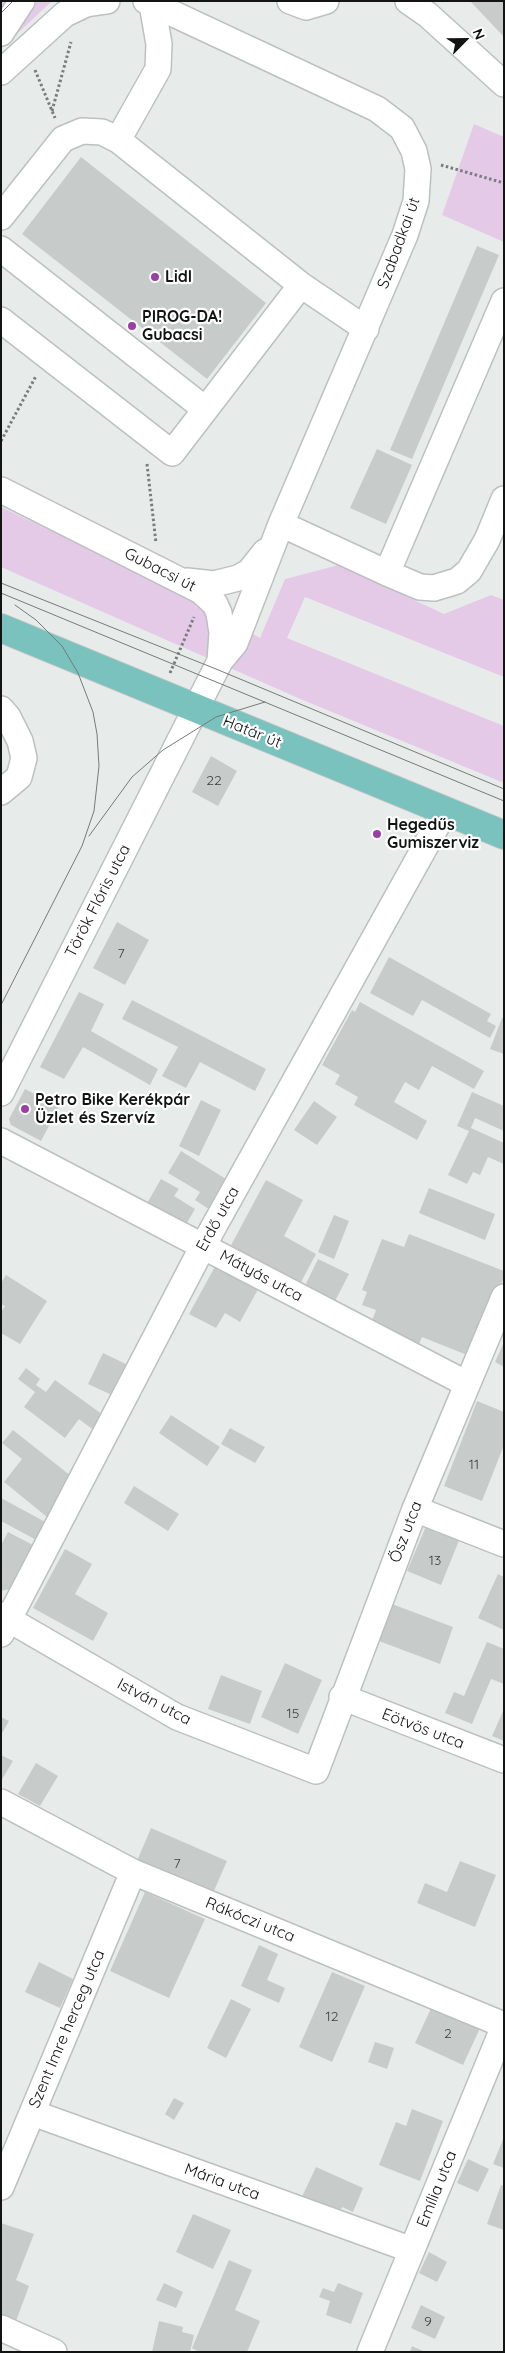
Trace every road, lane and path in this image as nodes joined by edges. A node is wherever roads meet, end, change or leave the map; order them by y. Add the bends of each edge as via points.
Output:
1 (2, 1) edge
2 (22, 1) edge
3 (108, 1) edge
4 (290, 1) edge
5 (326, 1) edge
6 (408, 1) edge
7 (149, 3) edge
8 (80, 6) junction
9 (1, 28) edge
10 (1, 33) edge
11 (26, 49) junction
12 (1, 72) edge
13 (504, 84) edge
14 (52, 111) junction
15 (64, 139) junction
16 (118, 140) junction
17 (416, 159) junction
18 (502, 183) edge
19 (1, 217) edge
20 (1, 249) edge
21 (301, 285) junction
22 (504, 301) edge
23 (1, 320) edge
24 (366, 329) junction
25 (47, 356) junction
26 (205, 409) junction
27 (144, 431) junction
28 (1, 441) edge
29 (1, 490) edge
30 (504, 499) edge
31 (279, 530) junction
32 (387, 573) junction
33 (169, 574) junction
34 (204, 593) junction
35 (1, 628) edge
36 (220, 661) junction
37 (161, 695) junction
38 (1, 709) edge
39 (194, 709) junction
40 (1, 792) edge
41 (445, 811) junction
42 (504, 835) edge
43 (1, 1093) edge
44 (1, 1141) edge
45 (203, 1246) junction
46 (501, 1312) edge
47 (466, 1384) junction
48 (415, 1509) junction
49 (504, 1544) edge
50 (4, 1622) edge
51 (342, 1697) junction
52 (504, 1760) edge
53 (316, 1771) joint
54 (1, 1802) edge
55 (133, 1872) junction
56 (504, 2025) edge
57 (32, 2113) junction
58 (1, 2187) edge
59 (412, 2250) junction
60 (1, 2328) edge
61 (54, 2352) edge
62 (370, 2352) edge

1 - 9 street via 4,22
2 - 10 street
3 - 7 street
3 - 8 street
4 - 5 street via 306,7
6 - 13 street via 428,14
7 - 16 street via 159,44 158,68
7 - 17 street, Szabadkai út via 377,109 402,128
8 - 11 street via 65,14
8 - 14 path
11 - 12 street
11 - 14 path
14 - 15 path
15 - 16 street via 92,130
15 - 19 street
16 - 21 street
17 - 18 path
17 - 24 street, Szabadkai út via 416,201
20 - 26 street
21 - 24 street
21 - 26 street
22 - 32 street
23 - 25 street
24 - 31 street, Szabadkai út
25 - 27 street
25 - 28 path
26 - 27 street via 172,453
27 - 33 path
29 - 33 street, Gubacsi út
30 - 32 street via 478,557 457,581 442,587 426,588
31 - 32 street
31 - 33 street, Szabadkai út via 248,572 238,578 214,584
31 - 36 street, Szabadkai út via 235,643
33 - 34 street, Gubacsi út
34 - 36 street, Gubacsi út via 219,613 222,633
34 - 37 path
35 - 37 main road, Határ út
36 - 39 street, Gubacsi út
37 - 39 main road, Határ út
38 - 40 street via 20,741 24,758 19,778
39 - 41 main road, Határ út
39 - 43 street, Török Flóris utca
41 - 42 main road, Határ út
41 - 45 street, Erdő utca
44 - 45 street, Mátyás utca
45 - 47 street, Mátyás utca
45 - 50 street, Erdő utca
46 - 47 street, Ősz utca
47 - 48 street, Ősz utca
48 - 49 street
48 - 51 street, Ősz utca
50 - 53 street, István utca via 177,1717
51 - 52 street, Eötvös utca
51 - 53 street, Ősz utca
54 - 55 street, Rákóczi utca
55 - 56 street, Rákóczi utca
55 - 57 street, Szent Imre herceg utca
56 - 59 street, Emília utca
57 - 58 street, Szent Imre herceg utca
57 - 59 street, Mária utca
59 - 62 street, Emília utca
60 - 61 street

